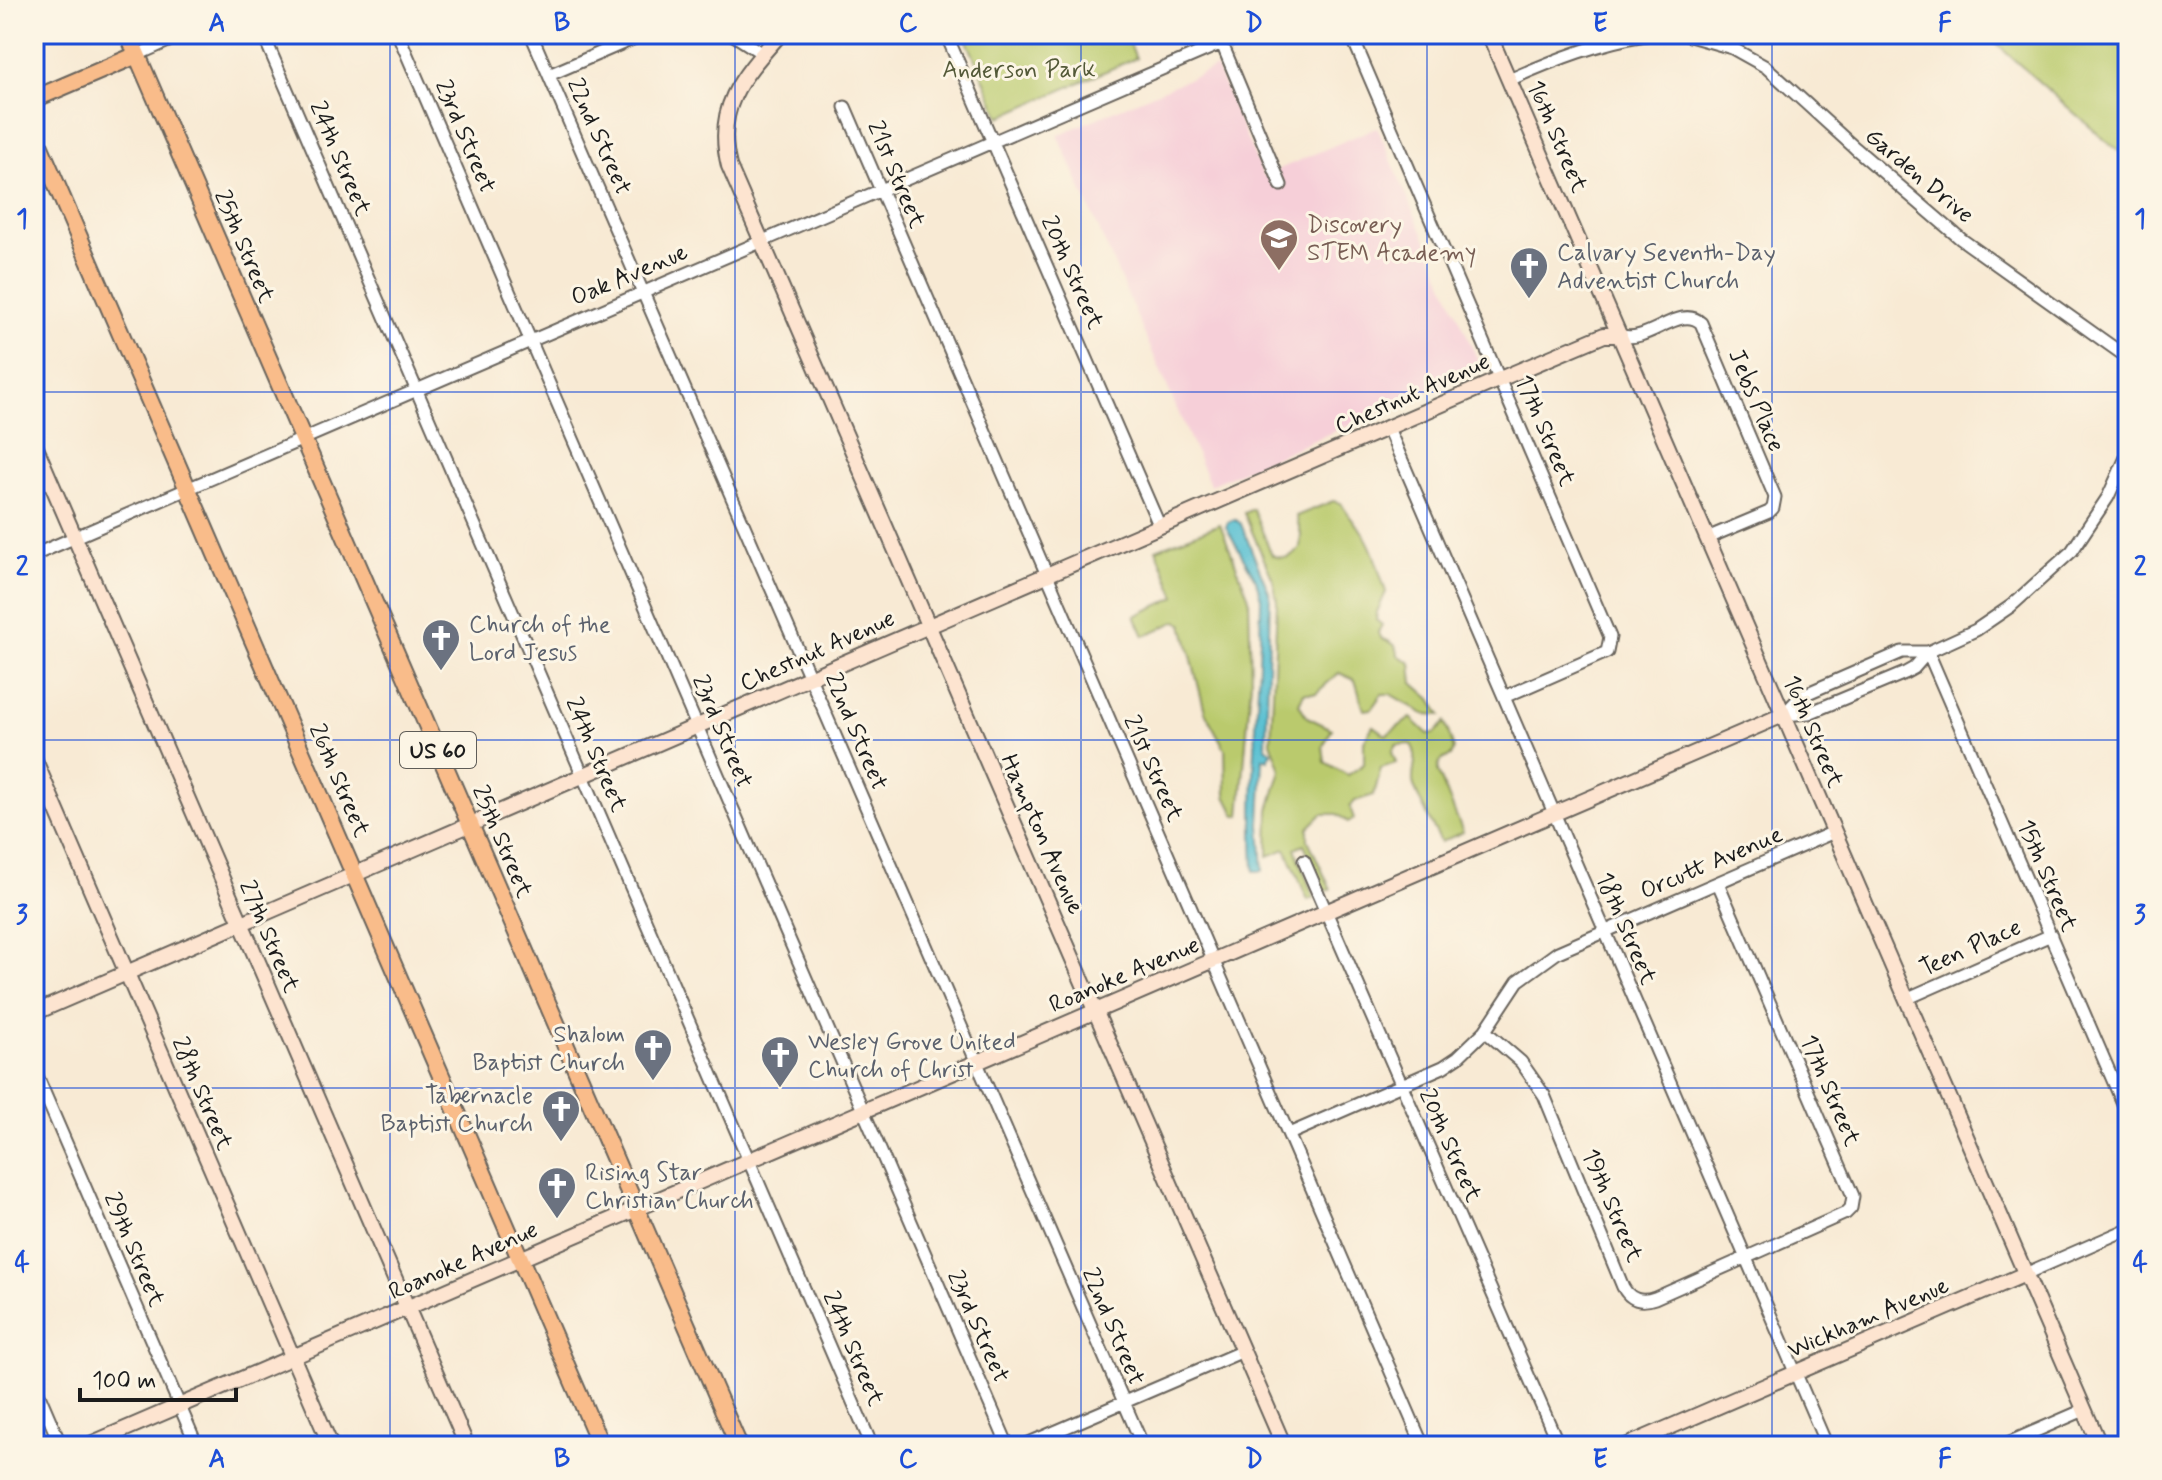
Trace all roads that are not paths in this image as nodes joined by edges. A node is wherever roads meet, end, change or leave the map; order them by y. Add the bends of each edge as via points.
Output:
1 (128, 34) edge
2 (184, 34) edge
3 (263, 34) edge
4 (398, 34) edge
5 (531, 34) edge
6 (644, 34) edge
7 (732, 34) edge
8 (780, 34) edge
9 (946, 34) edge
10 (1243, 34) edge
11 (1351, 34) edge
12 (1489, 34) edge
13 (1651, 34) edge
14 (1683, 34) edge
15 (1219, 38) edge
16 (763, 54) junction
17 (137, 55) junction
18 (549, 75) junction
19 (1509, 80) junction
20 (34, 99) edge
21 (845, 107) dead end
22 (34, 133) edge
23 (992, 142) junction
24 (1281, 185) dead end
25 (879, 190) junction
26 (761, 241) junction
27 (644, 292) junction
28 (1620, 335) junction
29 (530, 341) junction
30 (2128, 358) edge
31 (1500, 379) junction
32 (416, 390) junction
33 (1388, 428) junction
34 (303, 440) junction
35 (34, 443) edge
36 (2128, 453) edge
37 (188, 489) junction
38 (1160, 527) junction
39 (75, 538) junction
40 (1707, 538) junction
41 (34, 555) edge
42 (1046, 575) junction
43 (928, 626) junction
44 (1928, 652) junction
45 (810, 678) junction
46 (1504, 697) junction
47 (1783, 715) junction
48 (697, 727) junction
49 (2125, 732) edge
50 (2128, 746) edge
51 (34, 758) edge
52 (583, 777) junction
53 (1553, 813) junction
54 (470, 825) junction
55 (1834, 832) junction
56 (1304, 861) dead end
57 (355, 875) junction
58 (1718, 883) junction
59 (1325, 911) junction
60 (241, 924) junction
61 (1605, 932) junction
62 (2051, 935) junction
63 (1213, 960) junction
64 (127, 973) junction
65 (1906, 999) junction
66 (1096, 1011) junction
67 (34, 1013) edge
68 (1485, 1031) junction
69 (976, 1062) junction
70 (34, 1069) edge
71 (1401, 1086) junction
72 (862, 1111) junction
73 (2128, 1115) edge
74 (1289, 1134) junction
75 (749, 1161) junction
76 (636, 1209) junction
77 (2128, 1229) edge
78 (1745, 1258) junction
79 (521, 1259) junction
80 (2025, 1274) junction
81 (408, 1309) junction
82 (1243, 1351) junction
83 (293, 1358) junction
84 (1795, 1373) junction
85 (34, 1383) edge
86 (1123, 1403) junction
87 (179, 1407) junction
88 (2084, 1410) junction
89 (61, 1446) edge
90 (86, 1446) edge
91 (197, 1446) edge
92 (331, 1446) edge
93 (467, 1446) edge
94 (601, 1446) edge
95 (739, 1446) edge
96 (872, 1446) edge
97 (1008, 1446) edge
98 (1022, 1446) edge
99 (1143, 1446) edge
100 (1284, 1446) edge
101 (1423, 1446) edge
102 (1559, 1446) edge
103 (1626, 1446) edge
104 (1827, 1446) edge
105 (2001, 1446) edge
106 (2100, 1446) edge

1 - 17 main road, 25th Street / US 60
2 - 17 street
3 - 32 street, 24th Street
4 - 29 street, 23rd Street
5 - 18 street, 22nd Street
6 - 18 street
7 - 16 street
8 - 16 street, Hampton Avenue
9 - 23 street, 20th Street
10 - 15 street, Oak Avenue
11 - 31 street, 17th Street
12 - 19 street, 16th Street
13 - 19 street via 1572,53
14 - 30 street, Garden Drive via 1732,48 1766,67 1961,239
15 - 23 street, Oak Avenue
15 - 24 street
16 - 26 street, Hampton Avenue via 734,92 725,134 729,166
17 - 20 main road
17 - 34 main road, 25th Street / US 60
18 - 27 street, 22nd Street
19 - 28 street, 16th Street
21 - 25 street, 21st Street
22 - 37 main road, 26th Street
23 - 25 street, Oak Avenue
23 - 38 street, 20th Street
25 - 26 street, Oak Avenue
25 - 42 street, 21st Street
26 - 27 street, Oak Avenue
26 - 43 street, Hampton Avenue
27 - 29 street, Oak Avenue
27 - 45 street, 22nd Street
28 - 31 street, Chestnut Avenue via 1604,335
28 - 40 street, 16th Street
28 - 40 street, Jebs Place via 1633,338 1685,317 1701,323 1775,497 1769,512
29 - 32 street, Oak Avenue
29 - 48 street, 23rd Street
31 - 33 street, Chestnut Avenue
31 - 46 street, 17th Street via 1614,646
32 - 34 street, Oak Avenue
32 - 52 street, 24th Street
33 - 38 street, Chestnut Avenue
33 - 46 street, 18th Street
34 - 37 street, Oak Avenue
34 - 54 main road, 25th Street / US 60
35 - 39 street, 27th Street
36 - 44 street, Roanoke Avenue via 2094,521 2072,551 2011,606 1976,630
37 - 39 street, Oak Avenue
37 - 57 main road, 26th Street
38 - 42 street, Chestnut Avenue
39 - 41 street, Oak Avenue
39 - 60 street, 27th Street
40 - 47 street, 16th Street
42 - 43 street, Chestnut Avenue
42 - 63 street, 21st Street
43 - 45 street, Chestnut Avenue
43 - 66 street, Hampton Avenue
44 - 47 street, Roanoke Avenue via 1905,673 1809,713
44 - 47 street, Roanoke Avenue via 1902,652 1801,696
44 - 62 street, 15th Street
45 - 48 street, Chestnut Avenue
45 - 69 street, 22nd Street
46 - 53 street, 18th Street
47 - 53 street, Roanoke Avenue
47 - 55 street, 16th Street
48 - 52 street, Chestnut Avenue
48 - 72 street, 23rd Street
49 - 50 street
51 - 64 street, 28th Street
52 - 54 street, Chestnut Avenue
52 - 75 street, 24th Street
53 - 59 street, Roanoke Avenue
53 - 61 street, 18th Street
54 - 57 street, Chestnut Avenue
54 - 76 main road, 25th Street / US 60
55 - 58 street, Orcutt Avenue
55 - 65 street, 16th Street
56 - 59 street, 20th Street
57 - 60 street, Chestnut Avenue
57 - 79 main road, 26th Street
58 - 61 street, Orcutt Avenue
58 - 78 street, 17th Street via 1853,1196 1846,1213
59 - 63 street, Roanoke Avenue
59 - 71 street, 20th Street
60 - 64 street, Chestnut Avenue
60 - 81 street, 27th Street
61 - 68 street, Orcutt Avenue via 1530,971 1506,996
61 - 78 street, 18th Street
62 - 65 street, Teen Place
62 - 73 street, 15th Street
63 - 66 street, Roanoke Avenue
63 - 74 street, 21st Street
64 - 67 street, Chestnut Avenue
64 - 83 street, 28th Street
65 - 80 street, 16th Street
66 - 69 street, Roanoke Avenue
66 - 82 street, Hampton Avenue
68 - 71 street, Orcutt Avenue via 1450,1062
68 - 78 street, 19th Street via 1521,1062 1544,1095 1630,1296 1655,1298
69 - 72 street, Roanoke Avenue
69 - 86 street, 22nd Street
70 - 87 street, 29th Street
71 - 74 street, Orcutt Avenue
71 - 102 street, 20th Street
72 - 75 street, Roanoke Avenue
72 - 97 street, 23rd Street
74 - 101 street, 21st Street
75 - 76 street, Roanoke Avenue
75 - 96 street, 24th Street
76 - 79 street, Roanoke Avenue
76 - 95 main road, 25th Street / US 60
77 - 80 street, Wickham Avenue
78 - 84 street, 18th Street
79 - 81 street, Roanoke Avenue
79 - 94 main road, 26th Street
80 - 84 street, Wickham Avenue
80 - 88 street, 16th Street
81 - 83 street, Roanoke Avenue
81 - 93 street, 27th Street
82 - 86 street
82 - 100 street, Hampton Avenue
83 - 87 street, Roanoke Avenue
83 - 92 street, 28th Street
84 - 103 street, Wickham Avenue
84 - 104 street, 18th Street
85 - 89 street
86 - 98 street
86 - 99 street, 22nd Street
87 - 90 street, Roanoke Avenue
87 - 91 street, 29th Street
88 - 105 street
88 - 106 street, 16th Street

